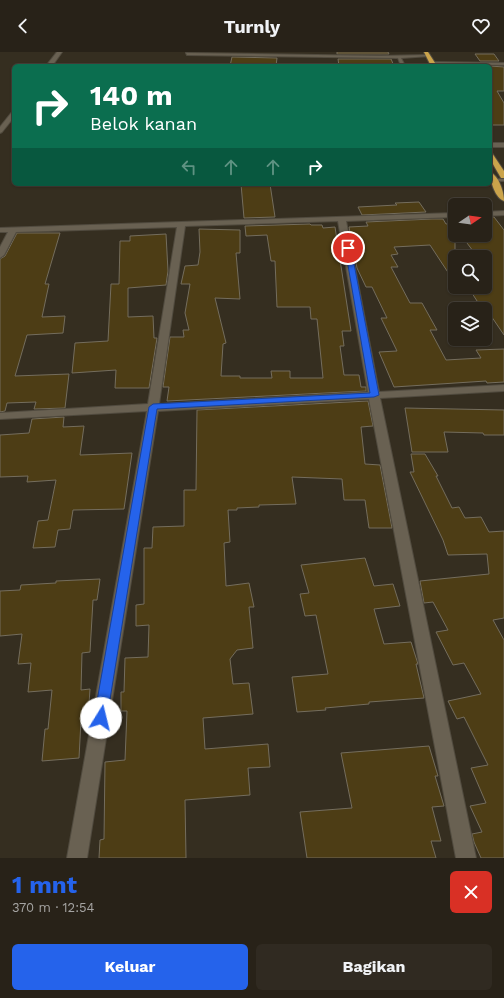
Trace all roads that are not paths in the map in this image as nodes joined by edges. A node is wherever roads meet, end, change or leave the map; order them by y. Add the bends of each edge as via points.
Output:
1 (60, 52) edge
2 (406, 53) edge
3 (187, 54) dead end
4 (248, 54) edge
5 (274, 54) edge
6 (377, 54) dead end
7 (427, 54) edge
8 (399, 56) junction
9 (51, 64) edge
10 (402, 64) edge
11 (433, 64) edge
12 (504, 64) edge
13 (12, 116) edge
14 (0, 131) edge
15 (492, 145) edge
16 (504, 145) edge
17 (492, 157) edge
18 (504, 176) edge
19 (492, 178) edge
20 (492, 180) edge
21 (504, 180) edge
22 (504, 199) edge
23 (504, 213) edge
24 (492, 214) edge
25 (448, 215) edge
26 (342, 219) junction
27 (182, 223) junction
28 (14, 229) junction
29 (0, 230) edge
30 (0, 255) edge
31 (504, 388) edge
32 (374, 395) junction
33 (153, 407) junction
34 (0, 416) edge
35 (77, 858) edge
36 (466, 858) edge

1 - 9 street
2 - 6 lane
2 - 7 lane
3 - 4 lane
4 - 5 lane
5 - 8 lane
7 - 8 lane
7 - 11 highway
8 - 10 lane
11 - 12 lane
13 - 14 street
15 - 16 street
17 - 18 highway
19 - 21 lane
20 - 22 highway
23 - 24 street
25 - 26 street
26 - 27 street
26 - 32 street
27 - 28 street
27 - 33 street
28 - 29 street
28 - 30 street
31 - 32 street
32 - 33 street
32 - 36 street
33 - 34 street
33 - 35 street

